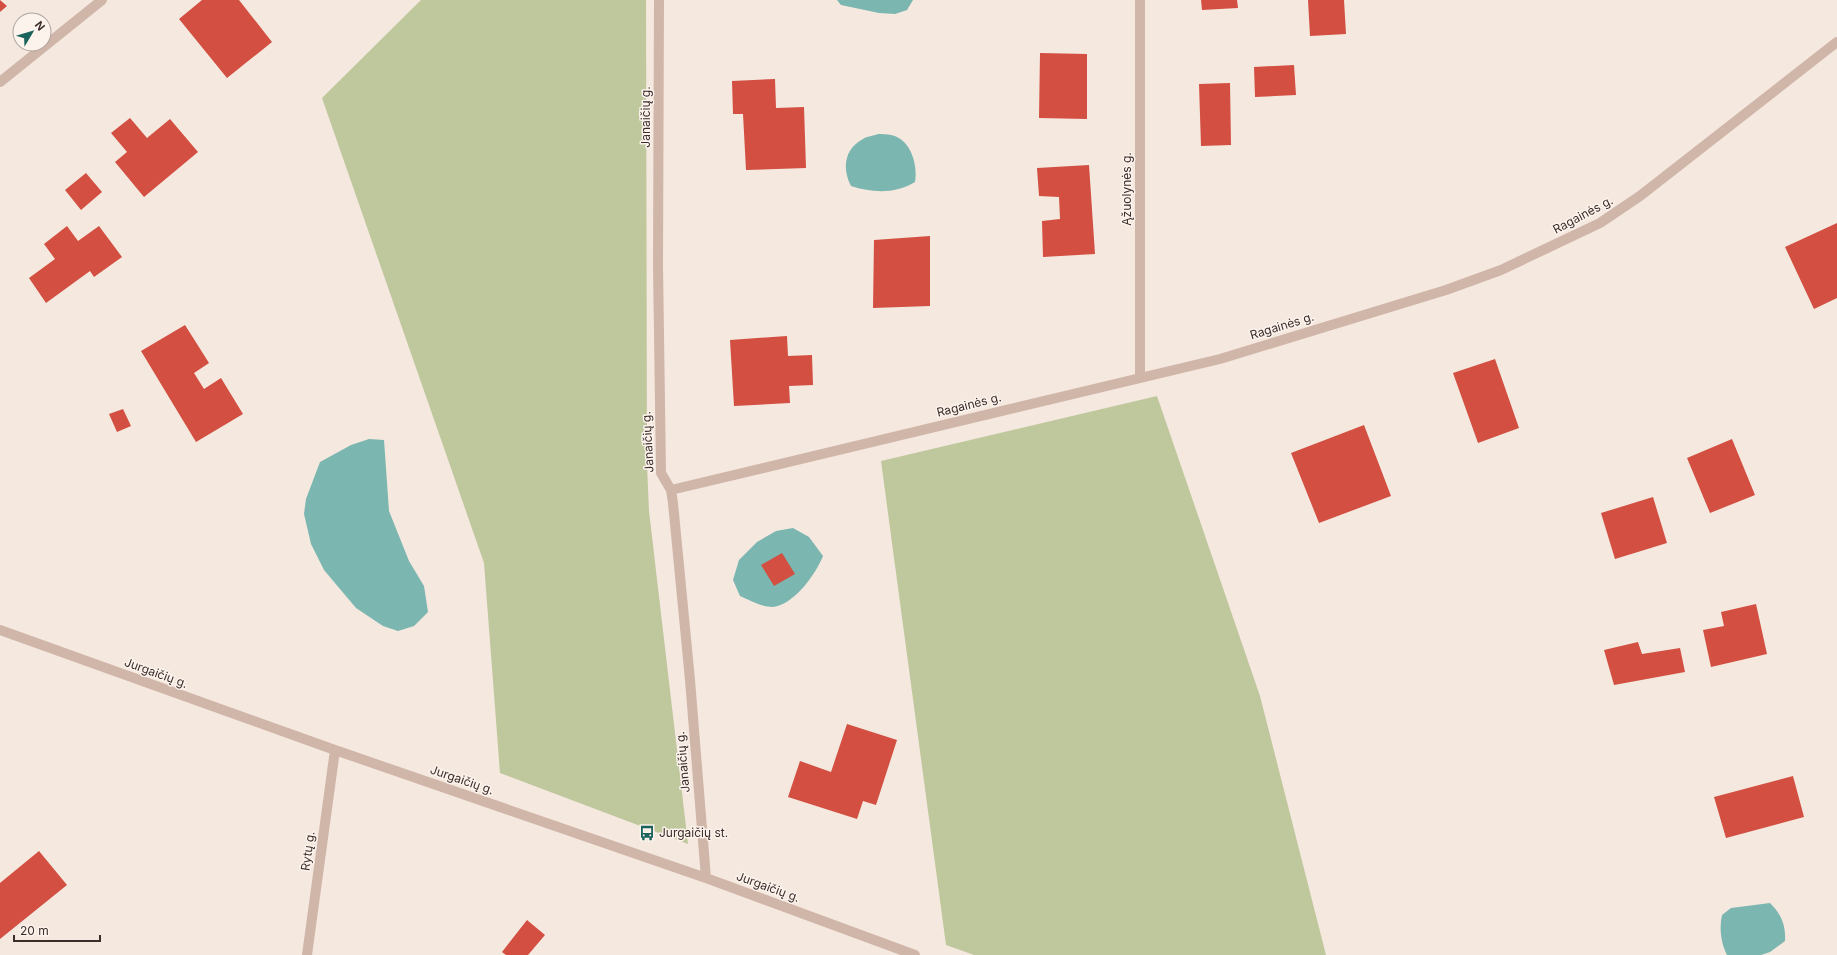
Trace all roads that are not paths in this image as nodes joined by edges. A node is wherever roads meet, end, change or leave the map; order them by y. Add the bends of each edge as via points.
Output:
1 (102, 0) edge
2 (659, 0) edge
3 (1140, 0) edge
4 (1837, 42) edge
5 (0, 82) edge
6 (1140, 377) junction
7 (671, 490) junction
8 (0, 630) edge
9 (335, 750) junction
10 (706, 878) junction
11 (307, 955) edge
12 (915, 955) edge

1 - 5 street
2 - 7 street, Janaičių g. via 659,438 661,473
3 - 6 street, Ąžuolynės g.
4 - 6 street, Ragainės g. via 1640,196 1600,223 1501,270 1446,290 1220,359
6 - 7 street, Ragainės g.
7 - 10 street, Janaičių g.
8 - 9 street, Jurgaičių g.
9 - 10 street, Jurgaičių g.
9 - 11 street, Rytų g.
10 - 12 street, Jurgaičių g.

